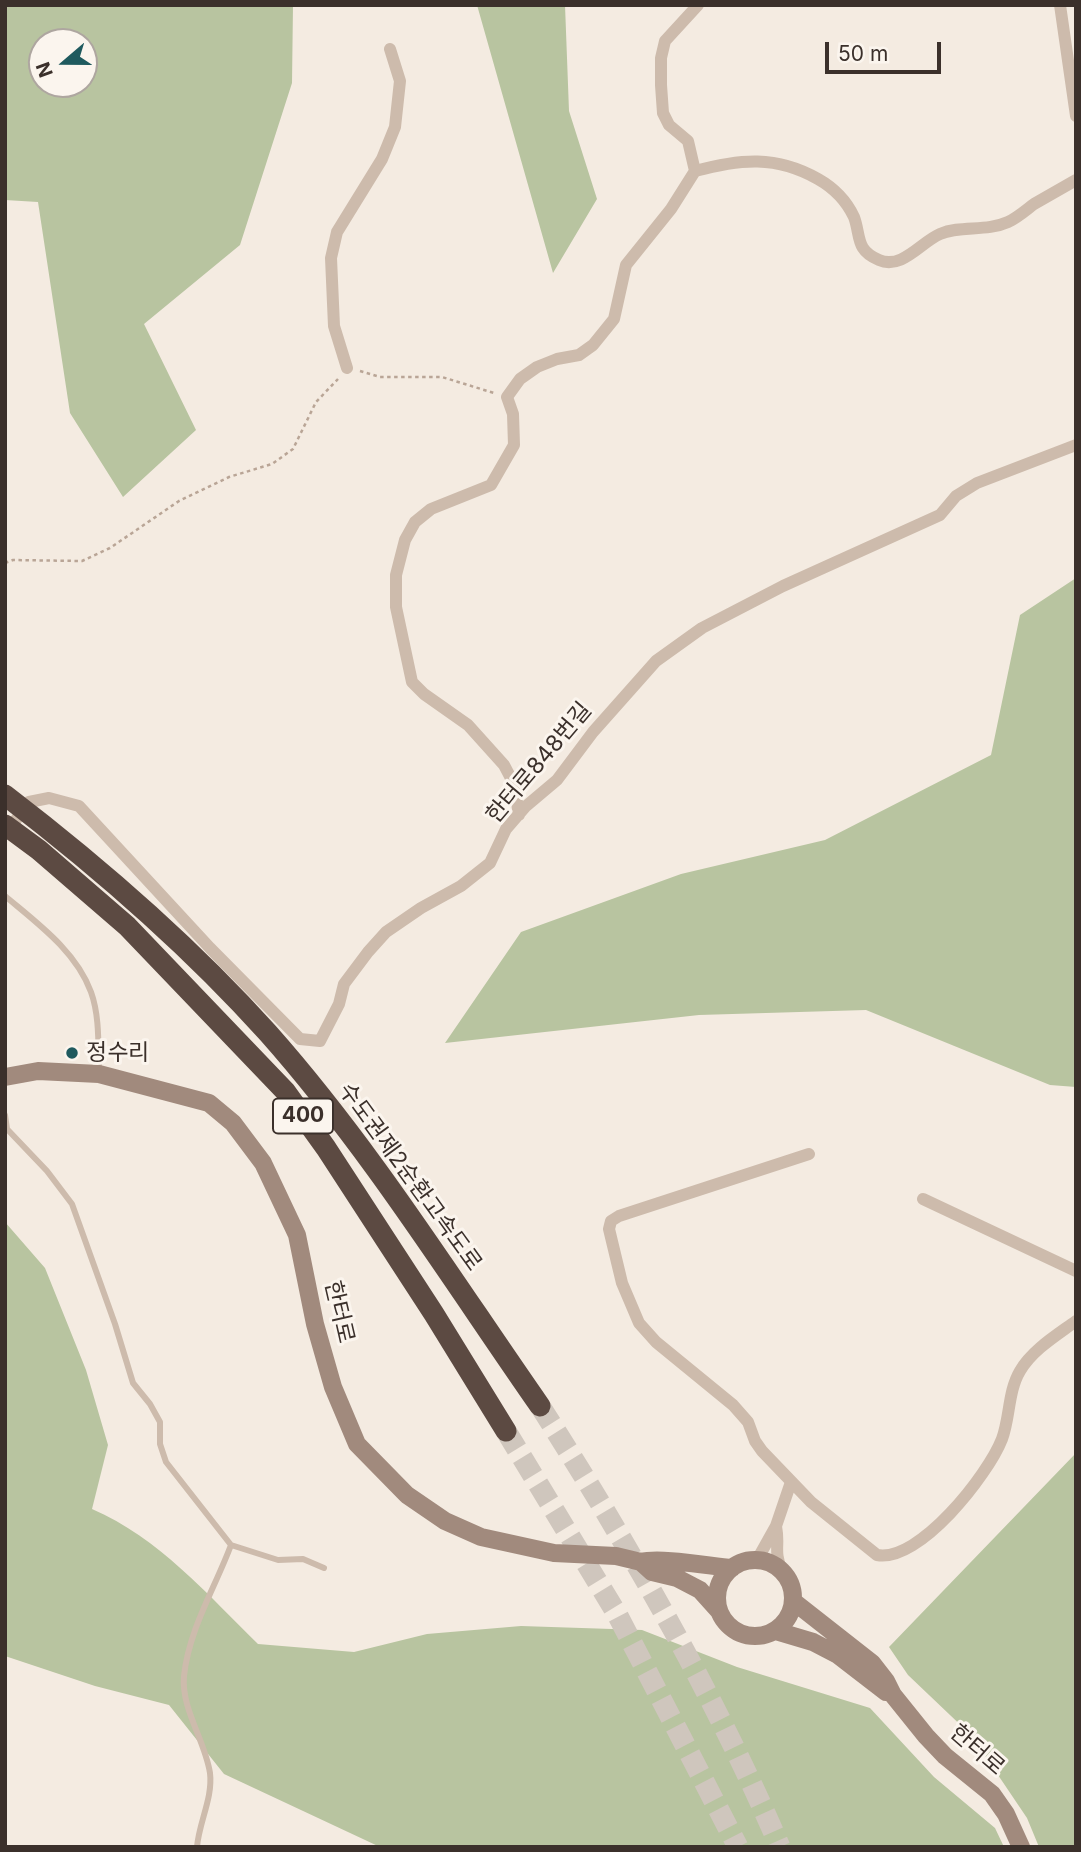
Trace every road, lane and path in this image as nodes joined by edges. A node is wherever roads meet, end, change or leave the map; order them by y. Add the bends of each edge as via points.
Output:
1 (698, 5) edge
2 (1060, 5) edge
3 (390, 49) dead end
4 (1076, 116) edge
5 (695, 171) junction
6 (1076, 180) edge
7 (347, 368) junction
8 (507, 397) junction
9 (1076, 445) edge
10 (5, 563) edge
11 (5, 795) edge
12 (519, 815) junction
13 (5, 825) edge
14 (5, 835) edge
15 (5, 896) edge
16 (99, 1073) junction
17 (5, 1077) edge
18 (5, 1115) edge
19 (809, 1154) dead end
20 (923, 1199) dead end
21 (1076, 1271) edge
22 (1076, 1321) edge
23 (540, 1406) tunnel mouth
24 (506, 1431) tunnel mouth
25 (791, 1482) junction
26 (776, 1526) junction
27 (231, 1545) junction
28 (757, 1560) junction
29 (641, 1562) junction
30 (324, 1568) dead end
31 (732, 1568) junction
32 (782, 1572) junction
33 (793, 1601) junction
34 (719, 1609) junction
35 (776, 1630) junction
36 (892, 1695) junction
37 (197, 1847) edge
38 (1021, 1847) edge

1 - 5 street via 665,41 660,85 663,113 669,125 688,141
2 - 4 street
3 - 7 street via 400,81 395,127 382,159 337,232 331,258 334,326
5 - 6 street via 764,160 795,167 836,190 854,218 857,239 878,260 887,262 902,260 943,232 1009,222
5 - 8 street via 626,265 614,319 593,345 579,355 537,367 520,379
7 - 8 path via 380,377 442,377
7 - 10 path via 316,402 293,449 272,464 229,477 178,501 110,548 82,561
8 - 12 street via 514,445 491,485 431,509 415,523 405,540 396,575 396,607 411,682 468,725 504,765 514,784
9 - 12 street, 한터로848번길 via 977,484 956,496 940,515 702,628 656,661 557,780
11 - 23 highway, 수도권제2순환고속도로 / 400 via 137,903 269,1034 377,1172
12 - 14 street, 한터로848번길 via 506,829 490,863 386,932 368,952 344,984 320,1041 300,1039 79,806 49,798 29,802
13 - 24 highway, 400 via 127,926 285,1091
15 - 16 lane via 51,934 80,969 96,1016
16 - 17 main road, 한터로 via 38,1071
16 - 29 main road, 한터로 via 209,1103 233,1124 263,1163 297,1235 332,1387 357,1444 407,1495 445,1521 481,1537 554,1553
18 - 27 lane via 7,1129 72,1204 133,1384 160,1422 166,1462
19 - 25 street via 619,1216 609,1229 622,1283 639,1323 733,1405 748,1422 762,1451
20 - 21 street
22 - 25 street via 1019,1372 1002,1440 960,1503 901,1552 877,1555
25 - 26 street
26 - 28 street
26 - 32 street via 775,1551
27 - 30 lane via 278,1560 303,1559
27 - 37 lane via 194,1632 184,1677 184,1693 210,1775
28 - 31 main road
28 - 32 main road
29 - 31 main road, 한터로 via 654,1558
29 - 34 main road, 한터로 via 652,1572 700,1590
31 - 34 main road via 719,1586
32 - 33 main road
33 - 35 main road via 785,1623
33 - 36 main road, 한터로 via 872,1663
34 - 35 main road via 723,1620 742,1634 753,1637
35 - 36 main road, 한터로 via 838,1655
36 - 38 main road, 한터로 via 944,1756 992,1794

